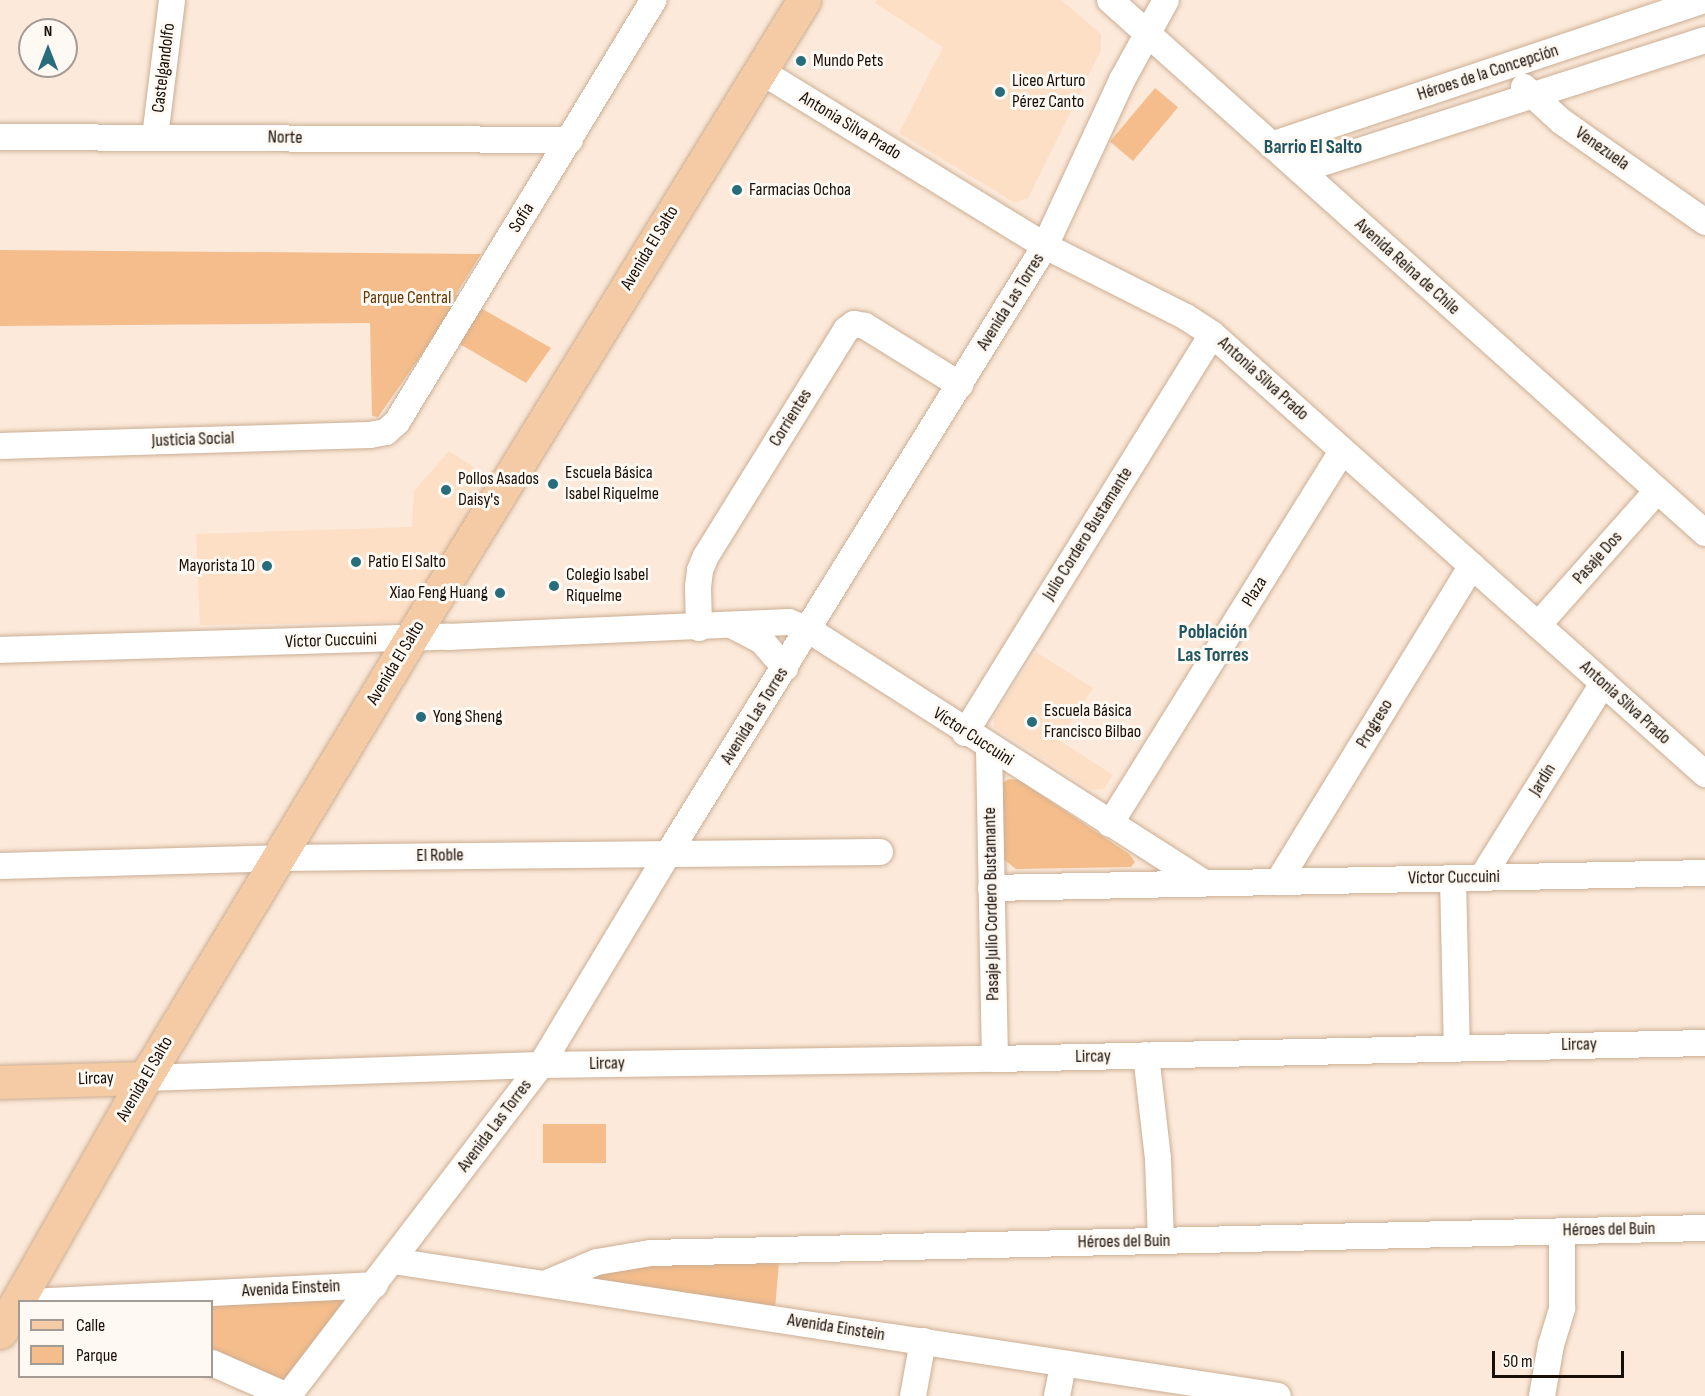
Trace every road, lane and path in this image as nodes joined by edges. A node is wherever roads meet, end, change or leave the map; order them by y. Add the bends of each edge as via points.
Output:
1 (172, 0) edge
2 (654, 0) edge
3 (804, 0) edge
4 (1110, 0) edge
5 (1166, 0) edge
6 (1705, 0) edge
7 (1146, 33) junction
8 (1705, 40) edge
9 (1506, 67) junction
10 (759, 70) junction
11 (1534, 96) junction
12 (0, 136) edge
13 (155, 137) junction
14 (570, 140) junction
15 (1271, 145) junction
16 (1300, 170) junction
17 (1705, 222) edge
18 (1046, 246) junction
19 (1212, 334) junction
20 (960, 385) junction
21 (386, 432) joint
22 (0, 446) edge
23 (1342, 451) junction
24 (1658, 491) junction
25 (1705, 533) edge
26 (1472, 566) junction
27 (1538, 625) junction
28 (733, 626) junction
29 (699, 628) junction
30 (809, 630) junction
31 (411, 638) junction
32 (0, 650) edge
33 (785, 668) junction
34 (1603, 683) junction
35 (965, 733) junction
36 (989, 748) junction
37 (1705, 774) edge
38 (1110, 824) junction
39 (880, 852) dead end
40 (668, 854) junction
41 (278, 858) junction
42 (0, 866) edge
43 (1705, 873) edge
44 (1482, 877) junction
45 (1453, 878) junction
46 (1278, 882) junction
47 (1203, 883) junction
48 (991, 888) junction
49 (1705, 1042) edge
50 (1457, 1048) junction
51 (1146, 1056) junction
52 (994, 1059) junction
53 (541, 1065) junction
54 (481, 1067) junction
55 (145, 1078) junction
56 (0, 1082) edge
57 (511, 1104) junction
58 (1705, 1228) edge
59 (1562, 1231) junction
60 (1161, 1241) junction
61 (393, 1261) junction
62 (547, 1283) junction
63 (375, 1285) junction
64 (27, 1300) edge
65 (67, 1300) edge
66 (18, 1311) edge
67 (0, 1332) edge
68 (922, 1341) junction
69 (213, 1364) edge
70 (1063, 1364) junction
71 (1232, 1393) edge
72 (288, 1396) edge
73 (913, 1396) edge
74 (1057, 1396) edge
75 (1278, 1396) edge
76 (1542, 1396) edge

1 - 13 street, Castelgandolfo
2 - 14 street, Sofía
3 - 10 main road, Avenida El Salto
4 - 7 street, Avenida Reina de Chile
5 - 7 street, Avenida Las Torres
6 - 9 street, Héroes de la Concepción
7 - 15 street, Avenida Reina de Chile
7 - 18 street, Avenida Las Torres
8 - 11 street, Héroes de la Concepción
9 - 11 street, Venezuela
9 - 15 street, Héroes de la Concepción
10 - 18 street, Antonia Silva Prado
10 - 31 main road, Avenida El Salto
11 - 16 street, Héroes de la Concepción
11 - 17 street, Venezuela via 1561,121
12 - 13 street, Norte
13 - 14 street, Norte
14 - 21 street, Sofía via 397,422
15 - 16 street, Avenida Reina de Chile
16 - 24 street, Avenida Reina de Chile
18 - 19 street, Antonia Silva Prado
18 - 20 street, Avenida Las Torres
19 - 23 street, Antonia Silva Prado
19 - 35 street, Julio Cordero Bustamante
20 - 29 street, Corrientes via 865,326 854,324 846,330 706,556 698,587
20 - 30 street, Avenida Las Torres
21 - 22 street, Justicia Social
23 - 26 street, Antonia Silva Prado
23 - 38 street, Plaza
24 - 25 street, Avenida Reina de Chile
24 - 27 street, Pasaje Dos
26 - 27 street, Antonia Silva Prado
26 - 46 street, Progreso
27 - 34 street, Antonia Silva Prado
28 - 29 street, Víctor Cuccuini
28 - 30 street, Víctor Cuccuini via 777,621
28 - 33 street, Víctor Cuccuini via 761,640
29 - 31 street, Víctor Cuccuini
30 - 33 street, Avenida Las Torres
30 - 35 street, Víctor Cuccuini
31 - 32 street, Víctor Cuccuini
31 - 41 main road, Avenida El Salto
33 - 40 street, Avenida Las Torres
34 - 37 street, Antonia Silva Prado
34 - 44 street, Jardín
35 - 36 street, Víctor Cuccuini
36 - 38 street, Víctor Cuccuini
36 - 48 street, Pasaje Julio Cordero Bustamante
38 - 47 street, Víctor Cuccuini
39 - 40 street, El Roble
40 - 41 street, El Roble
40 - 53 street, Avenida Las Torres
41 - 42 street, El Roble
41 - 55 main road, Avenida El Salto
43 - 44 street, Víctor Cuccuini
44 - 45 street, Víctor Cuccuini
45 - 46 street, Víctor Cuccuini
45 - 50 street
46 - 47 street, Víctor Cuccuini
47 - 48 street, Víctor Cuccuini
48 - 52 street, Pasaje Julio Cordero Bustamante
49 - 50 street, Lircay
50 - 51 street, Lircay
51 - 52 street, Lircay
51 - 60 street via 1158,1159
52 - 53 street, Lircay
53 - 54 street, Lircay
53 - 57 street, Avenida Las Torres
54 - 55 street, Lircay
54 - 57 street
55 - 56 main road, Lircay
55 - 64 main road, Avenida El Salto
57 - 61 street, Avenida Las Torres
58 - 59 street, Héroes del Buin
59 - 60 street, Héroes del Buin
59 - 76 street via 1562,1308
60 - 62 street, Héroes del Buin via 651,1253 597,1262
61 - 62 street, Avenida Einstein
61 - 63 street, Avenida Las Torres
62 - 68 street, Avenida Einstein
63 - 65 street, Avenida Einstein
63 - 72 street, Avenida Las Torres
66 - 67 main road, Avenida El Salto
68 - 70 street, Avenida Einstein
68 - 73 street
69 - 72 street
70 - 71 street, Avenida Einstein
70 - 74 street
71 - 75 street, Avenida Einstein

